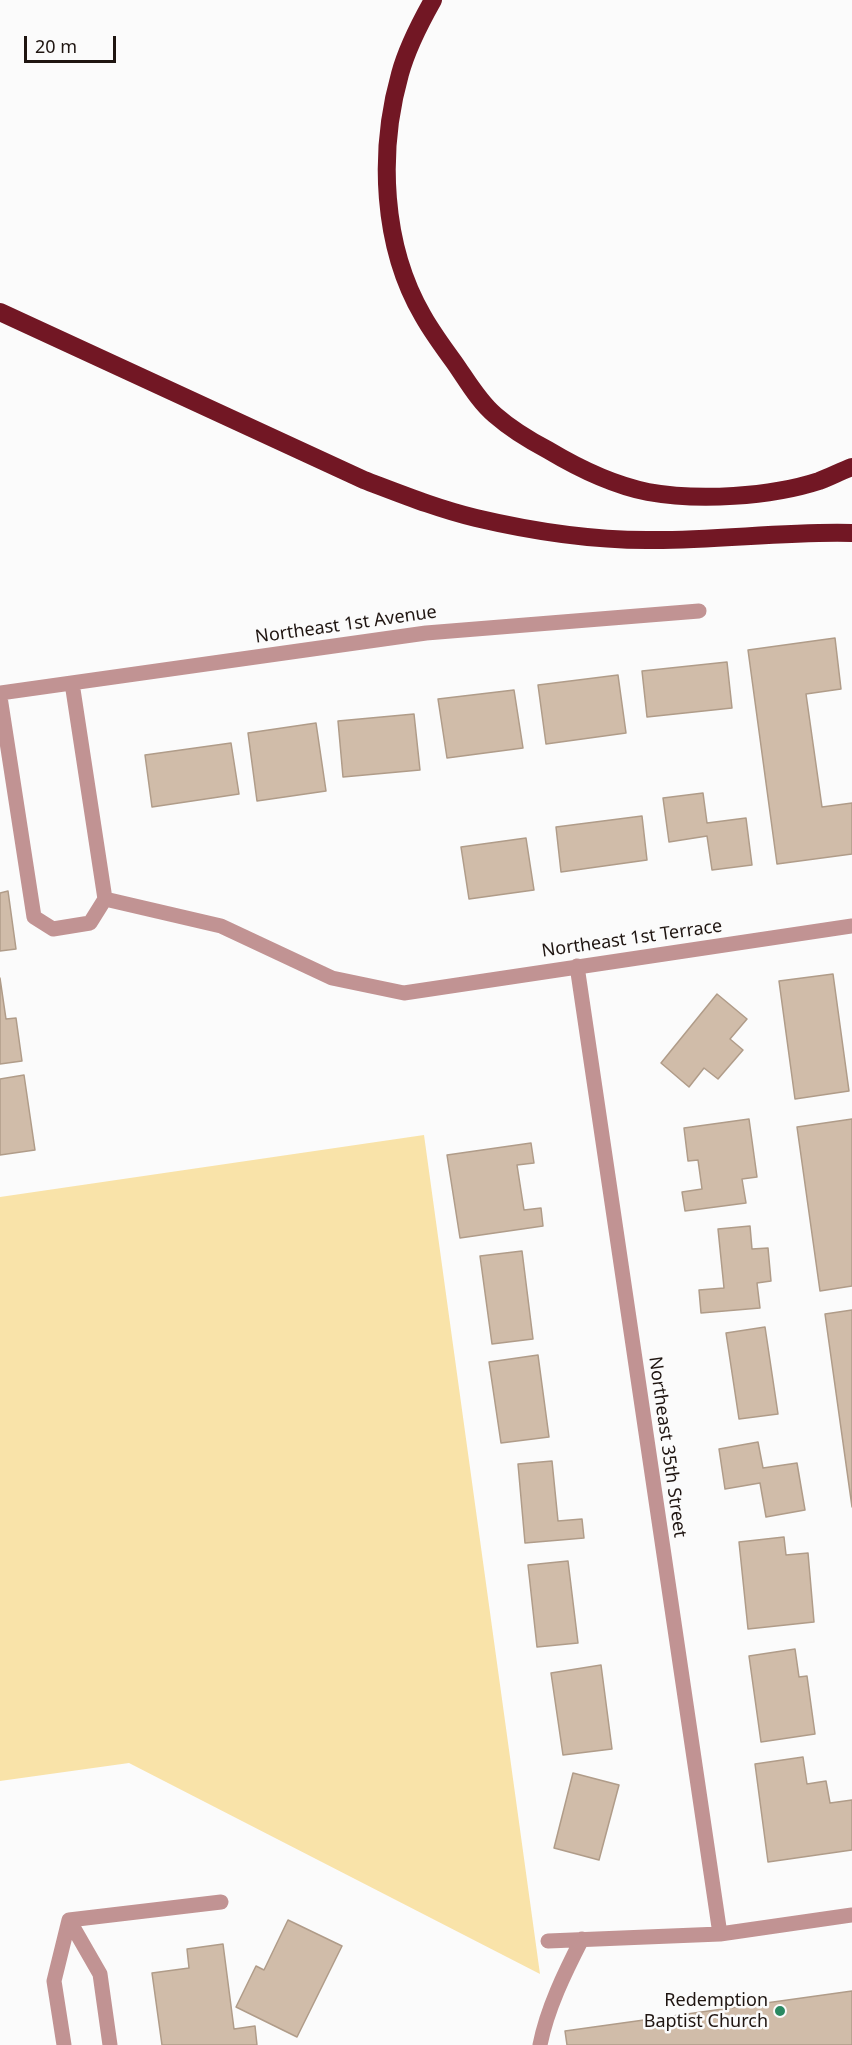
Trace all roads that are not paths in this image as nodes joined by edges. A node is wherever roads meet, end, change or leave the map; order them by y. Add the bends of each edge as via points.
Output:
1 (433, 0) edge
2 (0, 312) edge
3 (852, 467) edge
4 (852, 526) edge
5 (825, 532) junction
6 (852, 533) edge
7 (699, 611) dead end
8 (72, 683) junction
9 (0, 695) edge
10 (105, 899) junction
11 (852, 926) edge
12 (577, 966) junction
13 (221, 1902) dead end
14 (852, 1915) edge
15 (69, 1920) junction
16 (720, 1935) junction
17 (582, 1939) junction
18 (548, 1941) dead end
19 (64, 2045) edge
20 (110, 2045) edge
21 (540, 2045) edge

1 - 3 highway via 411,43 392,109 387,158 389,206 396,247 423,315 493,414 573,465 646,491 709,497 748,494 818,481
2 - 5 highway via 364,480 475,518 566,534 646,540
4 - 5 highway
5 - 6 highway
7 - 8 street, Northeast 1st Avenue via 426,633
8 - 9 street, Northeast 1st Avenue
8 - 10 street
9 - 10 street via 34,916 53,930 90,923
10 - 12 street, Northeast 1st Terrace via 221,926 332,978 404,993
11 - 12 street, Northeast 1st Terrace
12 - 16 street, Northeast 35th Street
13 - 15 street
14 - 16 street
15 - 19 street via 54,1981
15 - 20 street via 100,1974
16 - 17 street
17 - 18 street
17 - 21 street via 545,2022

